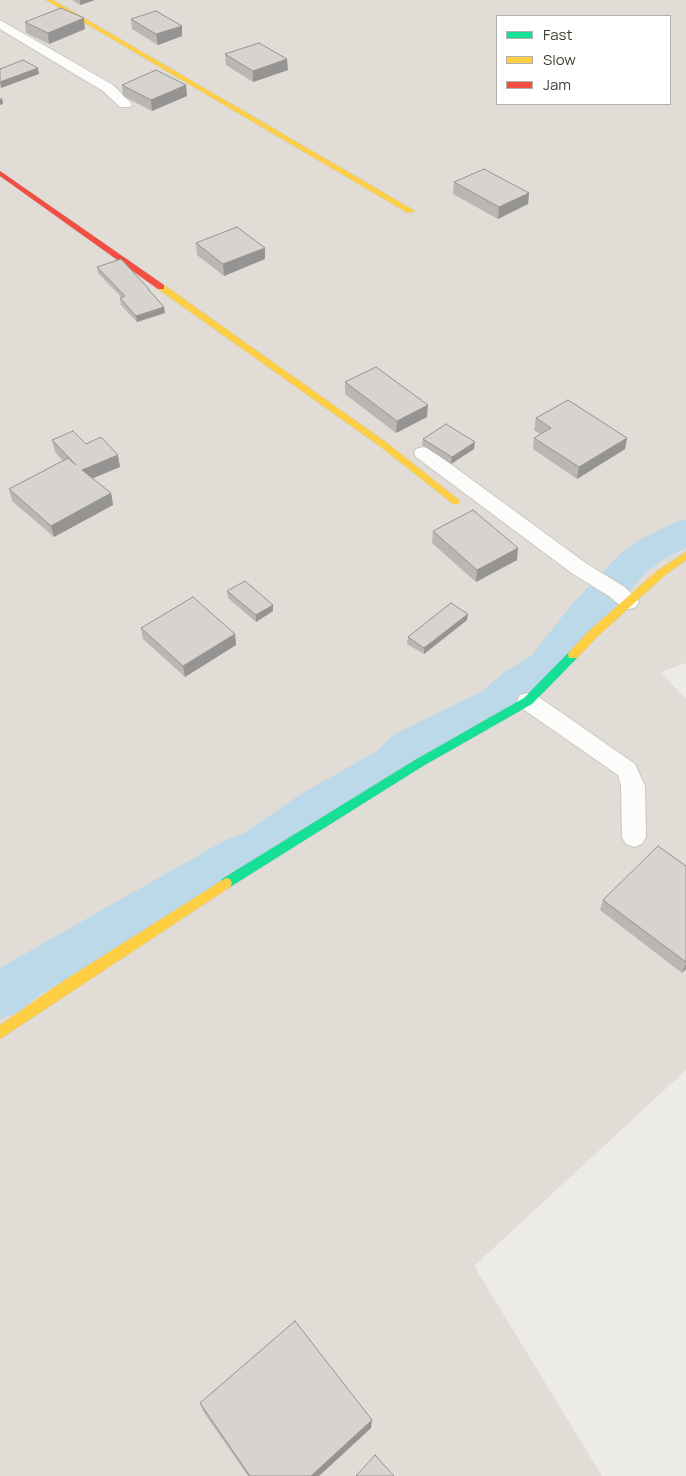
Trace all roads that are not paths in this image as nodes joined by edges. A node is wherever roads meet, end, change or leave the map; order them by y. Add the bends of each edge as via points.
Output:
1 (49, 0) edge
2 (0, 24) edge
3 (125, 104) edge
4 (0, 173) edge
5 (411, 211) dead end
6 (423, 453) dead end
7 (456, 502) dead end
8 (686, 555) edge
9 (622, 596) junction
10 (528, 701) junction
11 (634, 837) dead end
12 (0, 1033) edge

1 - 5 street
2 - 3 lane via 108,88
4 - 7 street via 384,445
6 - 9 lane via 580,569
8 - 9 street
9 - 10 street via 594,633
10 - 11 lane via 627,770 633,786
10 - 12 street via 419,763 292,842 70,984

